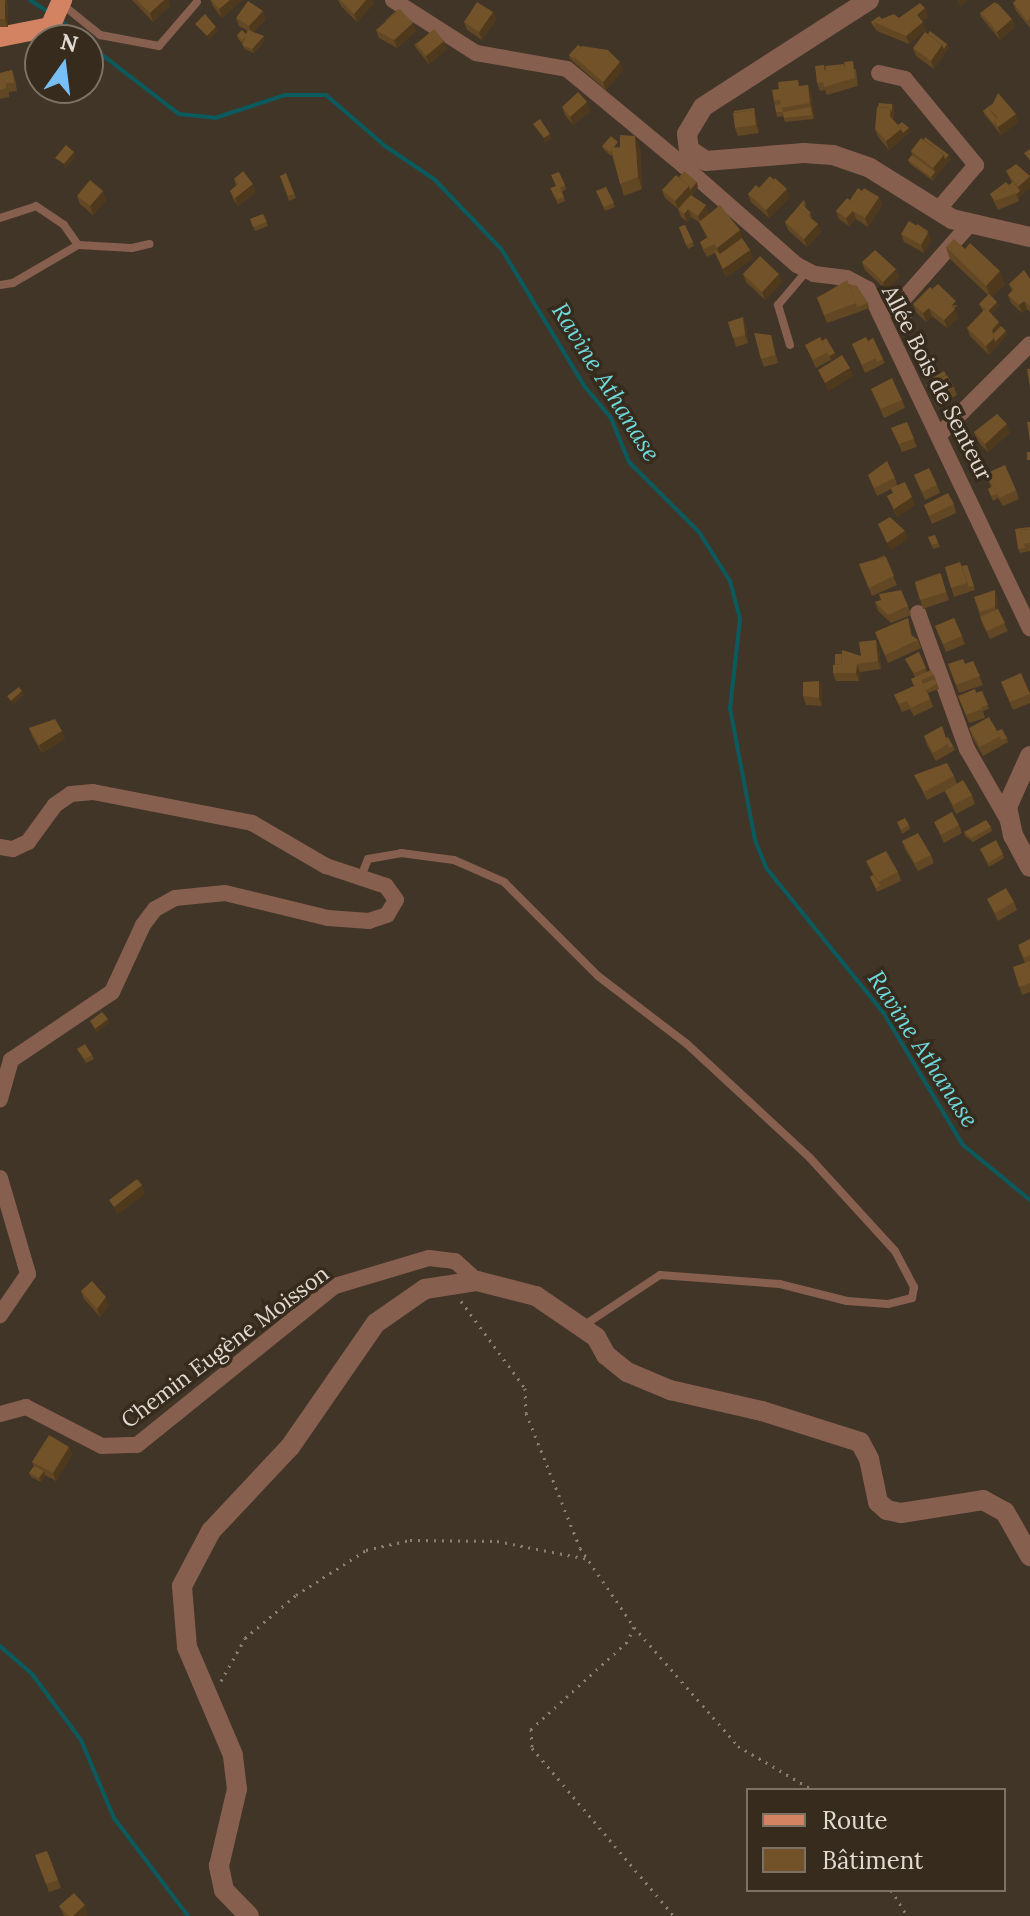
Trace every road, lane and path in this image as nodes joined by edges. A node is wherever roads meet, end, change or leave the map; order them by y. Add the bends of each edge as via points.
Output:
1 (393, 0) edge
2 (869, 0) edge
3 (197, 2) dead end
4 (63, 3) edge
5 (0, 37) edge
6 (879, 73) dead end
7 (688, 160) junction
8 (937, 211) junction
9 (0, 218) edge
10 (969, 225) junction
11 (1030, 237) edge
12 (150, 244) dead end
13 (78, 245) junction
14 (806, 272) junction
15 (0, 285) edge
16 (881, 313) junction
17 (1030, 344) edge
18 (790, 345) dead end
19 (940, 434) junction
20 (918, 613) dead end
21 (1028, 621) edge
22 (1030, 756) edge
23 (1009, 821) junction
24 (0, 847) edge
25 (1030, 867) edge
26 (361, 877) junction
27 (0, 1099) edge
28 (0, 1178) edge
29 (477, 1281) junction
30 (425, 1289) junction
31 (0, 1315) edge
32 (583, 1326) junction
33 (0, 1414) edge
34 (1030, 1556) edge
35 (588, 1559) junction
36 (634, 1627) junction
37 (211, 1700) junction
38 (810, 1788) edge
39 (892, 1892) edge
40 (249, 1916) edge
41 (674, 1916) edge
42 (907, 1916) edge

1 - 7 street via 476,53 567,69
2 - 7 street via 703,107 687,134
3 - 4 lane via 159,46 100,35
4 - 5 main road via 50,27
6 - 8 street via 905,79 976,165
7 - 8 street via 833,155 870,168
7 - 14 street
8 - 10 street
9 - 13 lane via 36,206 56,218
10 - 11 street
10 - 16 street via 900,303
12 - 13 lane
13 - 15 lane via 13,283
14 - 16 street, Allée Bois de Senteur via 856,281
14 - 18 lane via 778,305
16 - 19 street, Allée Bois de Senteur
17 - 19 street
19 - 21 street, Allée Bois de Senteur
20 - 23 street via 967,749
22 - 23 street via 1011,792
23 - 25 street
24 - 26 street via 13,849 28,842 55,805 71,794 93,792 252,823 326,866
26 - 27 street via 396,900 387,915 369,921 328,918 225,893 175,898 155,909 112,992 11,1060
26 - 32 lane via 368,859 401,853 454,860 504,882 598,976 687,1044 810,1158 895,1251 914,1287 912,1298 888,1304 847,1301 780,1284 660,1275
28 - 31 street via 28,1274
29 - 30 street
29 - 32 street via 536,1296
29 - 33 street, Chemin Eugène Moisson via 455,1261 429,1258 335,1286 137,1445 102,1446 26,1407
30 - 35 path via 452,1292 525,1388 526,1413
30 - 37 street via 376,1323 290,1447 211,1531 190,1562 181,1614 187,1647
32 - 34 street via 627,1372 670,1390 762,1411 860,1442 878,1502 887,1510 901,1513 983,1500 1005,1512
35 - 36 path
35 - 37 path via 497,1541 410,1540 366,1550 296,1595 245,1638
36 - 38 path via 738,1746
36 - 41 path via 627,1642 531,1729 532,1748
37 - 40 street via 233,1755 237,1789 219,1866 224,1890
39 - 42 path

